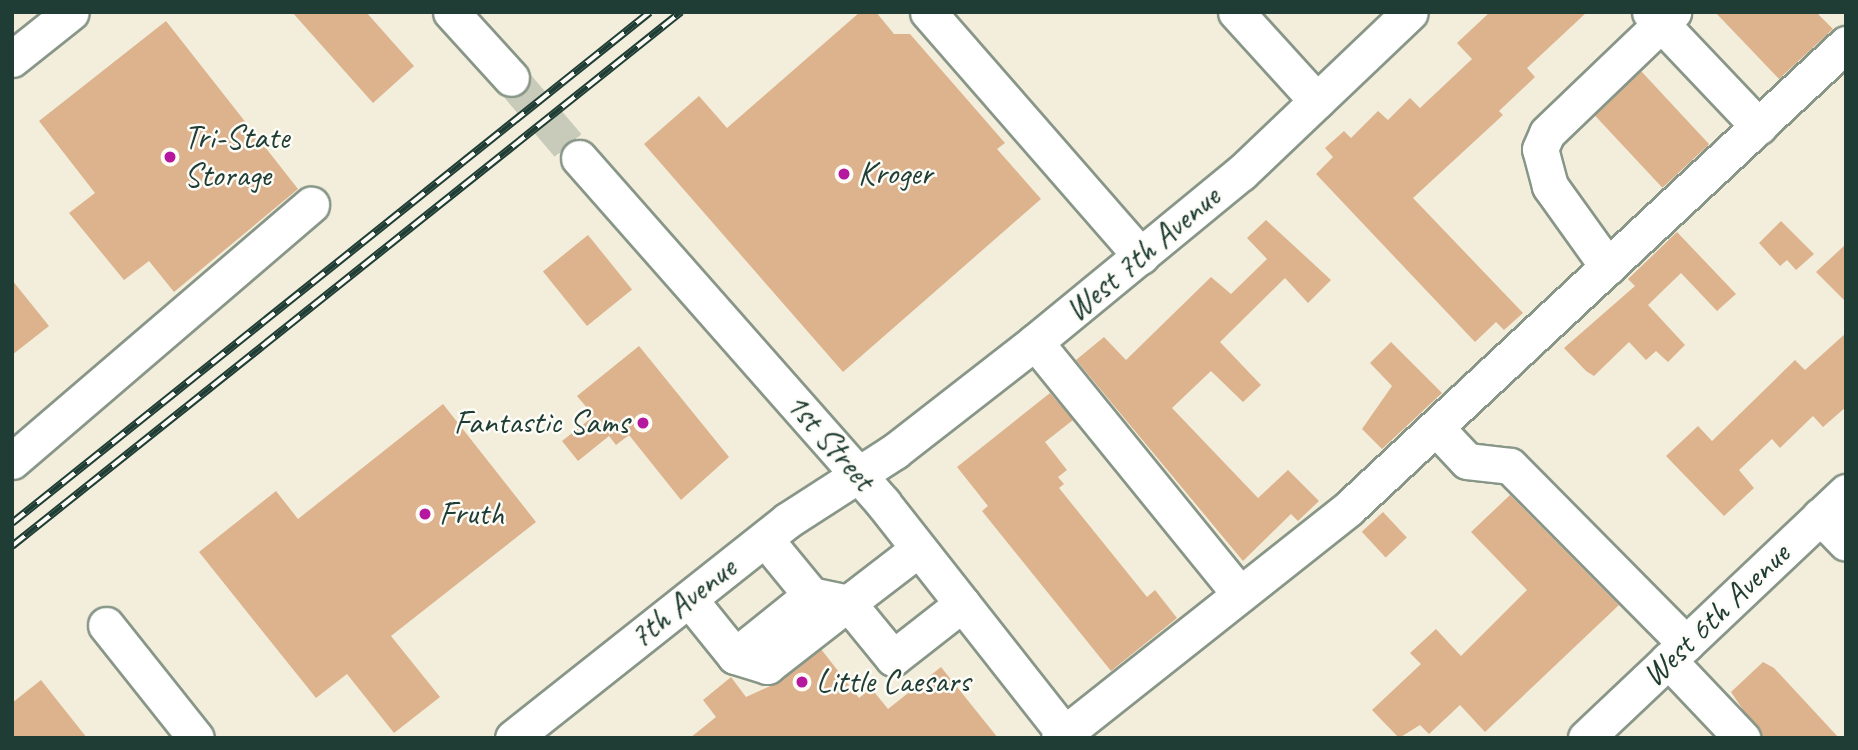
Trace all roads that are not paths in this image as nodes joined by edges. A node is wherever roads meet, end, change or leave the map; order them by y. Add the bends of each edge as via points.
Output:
1 (71, 12) edge
2 (451, 12) edge
3 (928, 12) edge
4 (1236, 12) edge
5 (1410, 12) edge
6 (1661, 16) edge
7 (1846, 44) edge
8 (12, 59) edge
9 (511, 78) tunnel mouth
10 (1317, 101) junction
11 (1759, 127) junction
12 (579, 158) tunnel mouth
13 (311, 205) dead end
14 (1141, 256) junction
15 (1608, 267) junction
16 (1035, 342) junction
17 (1437, 429) junction
18 (12, 461) edge
19 (858, 475) junction
20 (1846, 492) edge
21 (1820, 516) junction
22 (765, 539) junction
23 (1846, 543) edge
24 (918, 549) junction
25 (811, 594) junction
26 (1240, 594) junction
27 (689, 599) junction
28 (848, 603) junction
29 (962, 604) junction
30 (106, 625) dead end
31 (1677, 652) junction
32 (735, 656) junction
33 (1064, 736) edge
34 (197, 738) edge
35 (513, 738) edge
36 (1586, 738) edge
37 (1742, 738) edge

1 - 8 street
2 - 9 street
3 - 14 street
4 - 10 street
5 - 10 street, West 7th Avenue
6 - 11 street
6 - 15 street via 1547,133 1541,149 1550,186
7 - 11 street
10 - 14 street, West 7th Avenue
11 - 15 street
12 - 19 street, 1st Street
13 - 18 street
14 - 16 street, West 7th Avenue
15 - 17 street
16 - 19 street, West 7th Avenue
16 - 26 street
17 - 26 street
17 - 31 street via 1468,461 1510,466
19 - 22 street, 7th Avenue
19 - 24 street, 1st Street
20 - 21 street, West 6th Avenue
21 - 23 street
21 - 31 street, West 6th Avenue
22 - 25 street
22 - 27 street, 7th Avenue
24 - 28 street
24 - 29 street, 1st Street
25 - 28 street
25 - 32 street
26 - 33 street
27 - 32 street
27 - 35 street, 7th Avenue
28 - 29 street via 893,658
28 - 32 street via 768,666
29 - 33 street, 1st Street
30 - 34 street
31 - 36 street, West 6th Avenue
31 - 37 street

